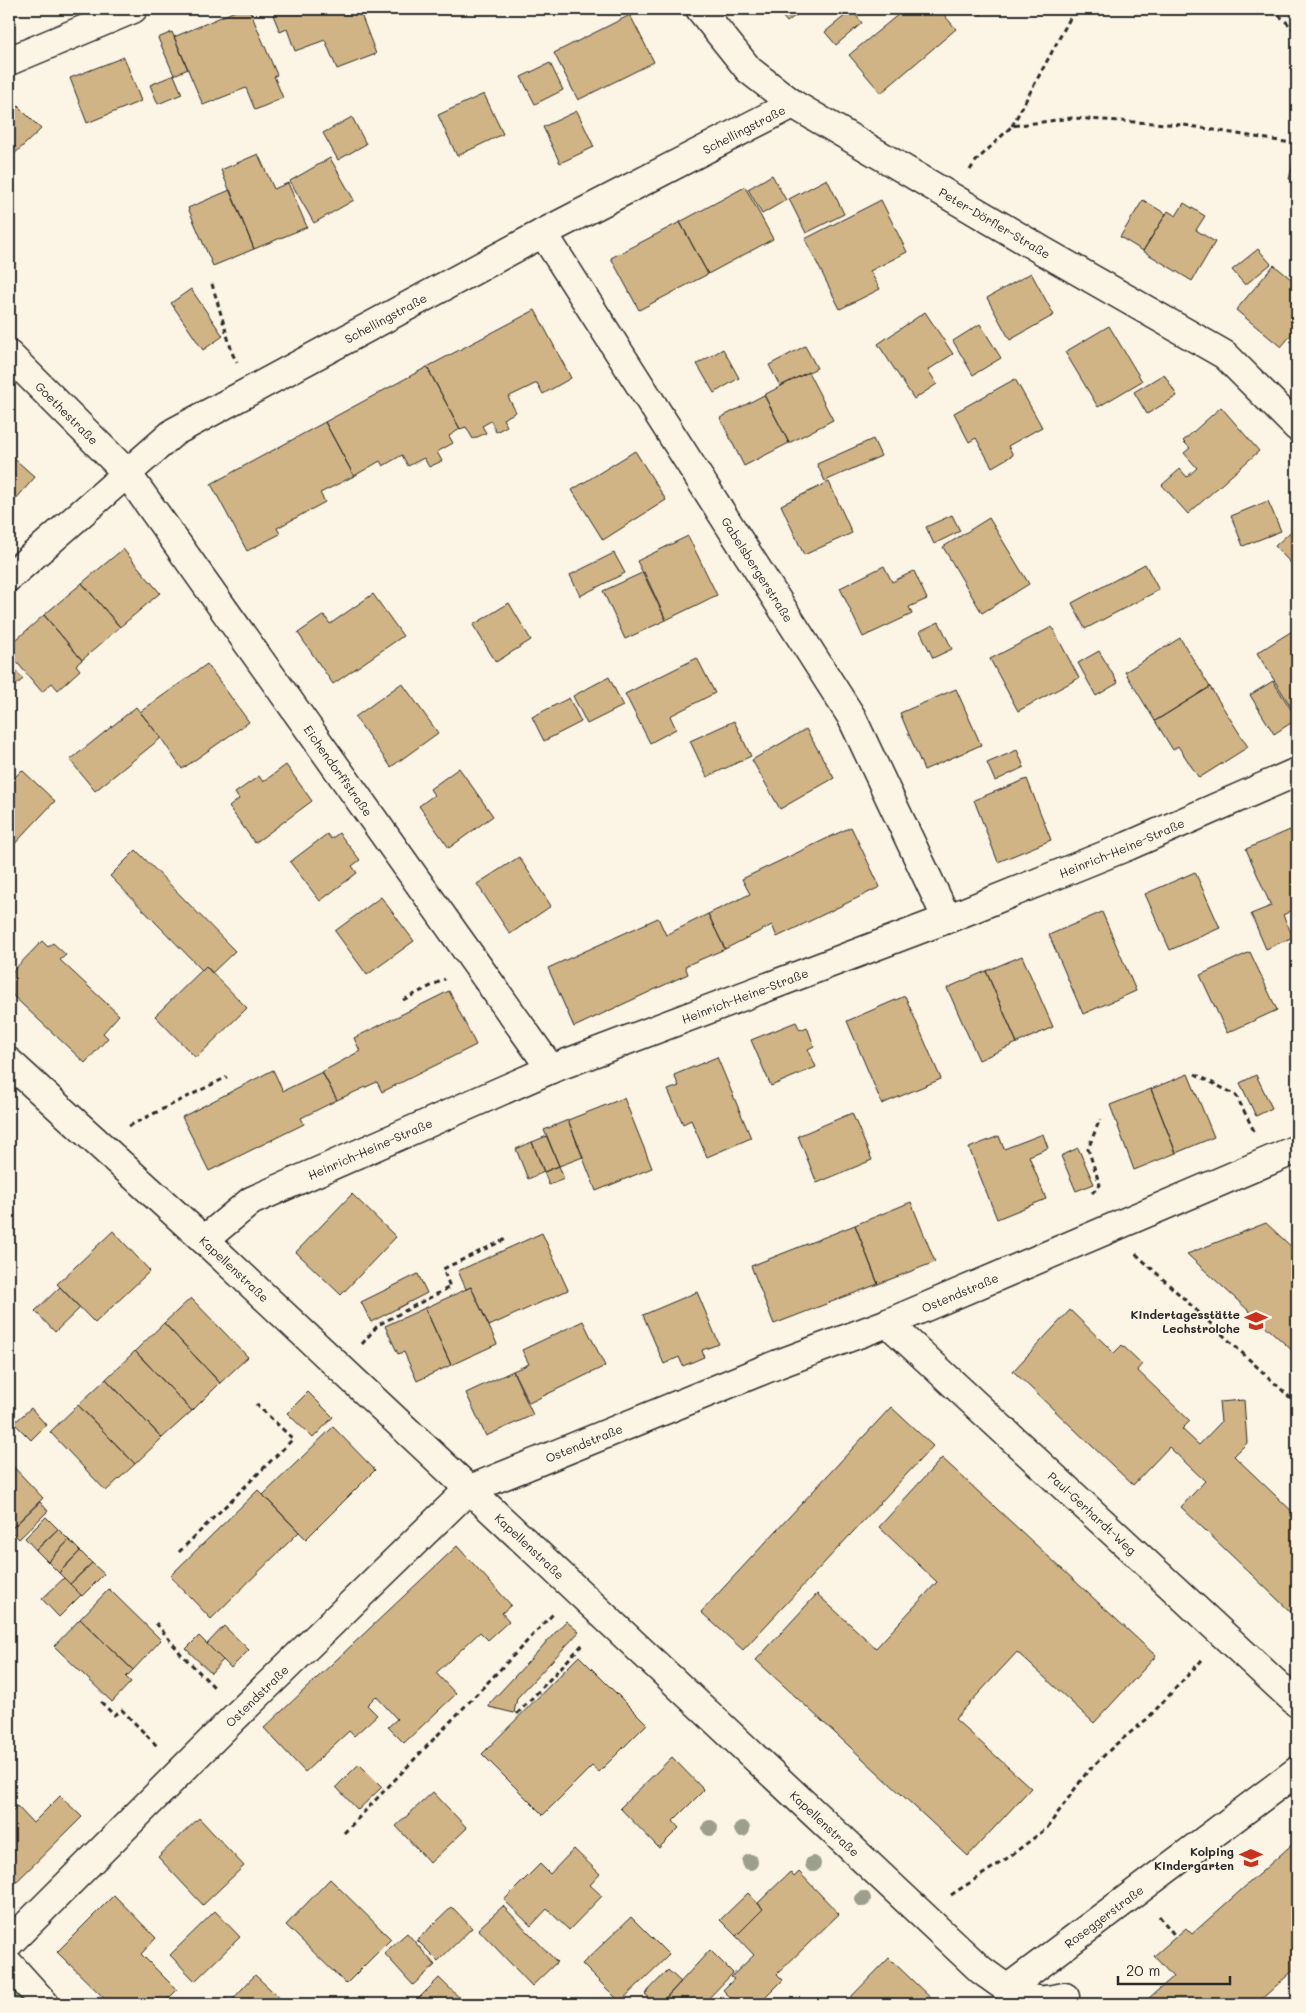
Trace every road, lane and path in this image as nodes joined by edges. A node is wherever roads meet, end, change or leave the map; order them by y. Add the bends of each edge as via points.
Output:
1 (133, 9) edge
2 (700, 9) edge
3 (1075, 9) edge
4 (1272, 9) edge
5 (1297, 32) edge
6 (9, 61) edge
7 (793, 104) junction
8 (1012, 126) junction
9 (1297, 144) edge
10 (953, 198) junction
11 (543, 233) junction
12 (212, 284) dead end
13 (9, 355) edge
14 (253, 390) junction
15 (1297, 427) edge
16 (126, 472) junction
17 (9, 577) edge
18 (1297, 772) edge
19 (947, 919) junction
20 (476, 963) junction
21 (403, 1000) dead end
22 (9, 1062) edge
23 (551, 1069) junction
24 (1195, 1074) dead end
25 (227, 1077) dead end
26 (1100, 1119) dead end
27 (96, 1142) junction
28 (1297, 1149) edge
29 (1268, 1161) junction
30 (1092, 1193) dead end
31 (1109, 1228) junction
32 (506, 1238) dead end
33 (204, 1240) junction
34 (888, 1323) junction
35 (340, 1369) junction
36 (256, 1404) dead end
37 (1297, 1404) edge
38 (468, 1490) junction
39 (179, 1552) dead end
40 (576, 1590) junction
41 (607, 1619) junction
42 (156, 1624) dead end
43 (1224, 1636) junction
44 (101, 1702) dead end
45 (1297, 1703) edge
46 (239, 1713) junction
47 (517, 1714) dead end
48 (181, 1770) junction
49 (1297, 1771) edge
50 (344, 1834) dead end
51 (924, 1916) junction
52 (9, 1943) edge
53 (9, 1964) edge
54 (1007, 1989) junction
55 (1065, 1997) dead end
56 (46, 2004) edge

1 - 6 street
2 - 7 street, Peter-Dörfler-Straße via 749,70
3 - 8 path
4 - 5 path
7 - 10 street, Peter-Dörfler-Straße
7 - 11 street, Schellingstraße
8 - 9 path via 1072,118 1100,119 1184,125
8 - 10 path via 976,161
10 - 15 street, Peter-Dörfler-Straße via 1225,355
11 - 14 street, Schellingstraße
11 - 19 street, Gabelsbergerstraße via 851,716
12 - 14 path via 233,355
13 - 16 street, Goethestraße
14 - 16 street, Schellingstraße via 174,432
16 - 17 street, Schellingstraße
16 - 20 street, Eichendorffstraße
18 - 19 street, Heinrich-Heine-Straße via 1128,846
19 - 23 street, Heinrich-Heine-Straße
20 - 21 path
20 - 23 street, Eichendorffstraße
22 - 27 street, Kapellenstraße
23 - 33 street, Heinrich-Heine-Straße via 252,1200
24 - 29 path via 1236,1095
25 - 27 path
26 - 30 path via 1088,1149 1100,1185
27 - 33 street, Kapellenstraße
28 - 29 street, Ostendstraße
29 - 31 street, Ostendstraße
31 - 34 street, Ostendstraße
31 - 37 path
32 - 35 path via 443,1269 450,1287 378,1325
33 - 35 street, Kapellenstraße
34 - 38 street, Ostendstraße via 778,1364
34 - 43 street, Paul-Gerhardt-Weg
35 - 38 street, Kapellenstraße
36 - 39 path via 293,1439
38 - 40 street, Kapellenstraße
38 - 46 street, Ostendstraße
40 - 41 street, Kapellenstraße
40 - 50 path
41 - 47 path
41 - 51 street, Kapellenstraße
42 - 46 path
43 - 45 street, Paul-Gerhardt-Weg
43 - 51 path via 1147,1719 1086,1772 1047,1828
44 - 48 path via 114,1715 122,1710
46 - 48 street, Ostendstraße
48 - 52 street, Ostendstraße
49 - 54 street, Roseggerstraße
51 - 54 street, Kapellenstraße via 981,1970
53 - 56 street
54 - 55 street, Kapellenstraße via 1039,2001

